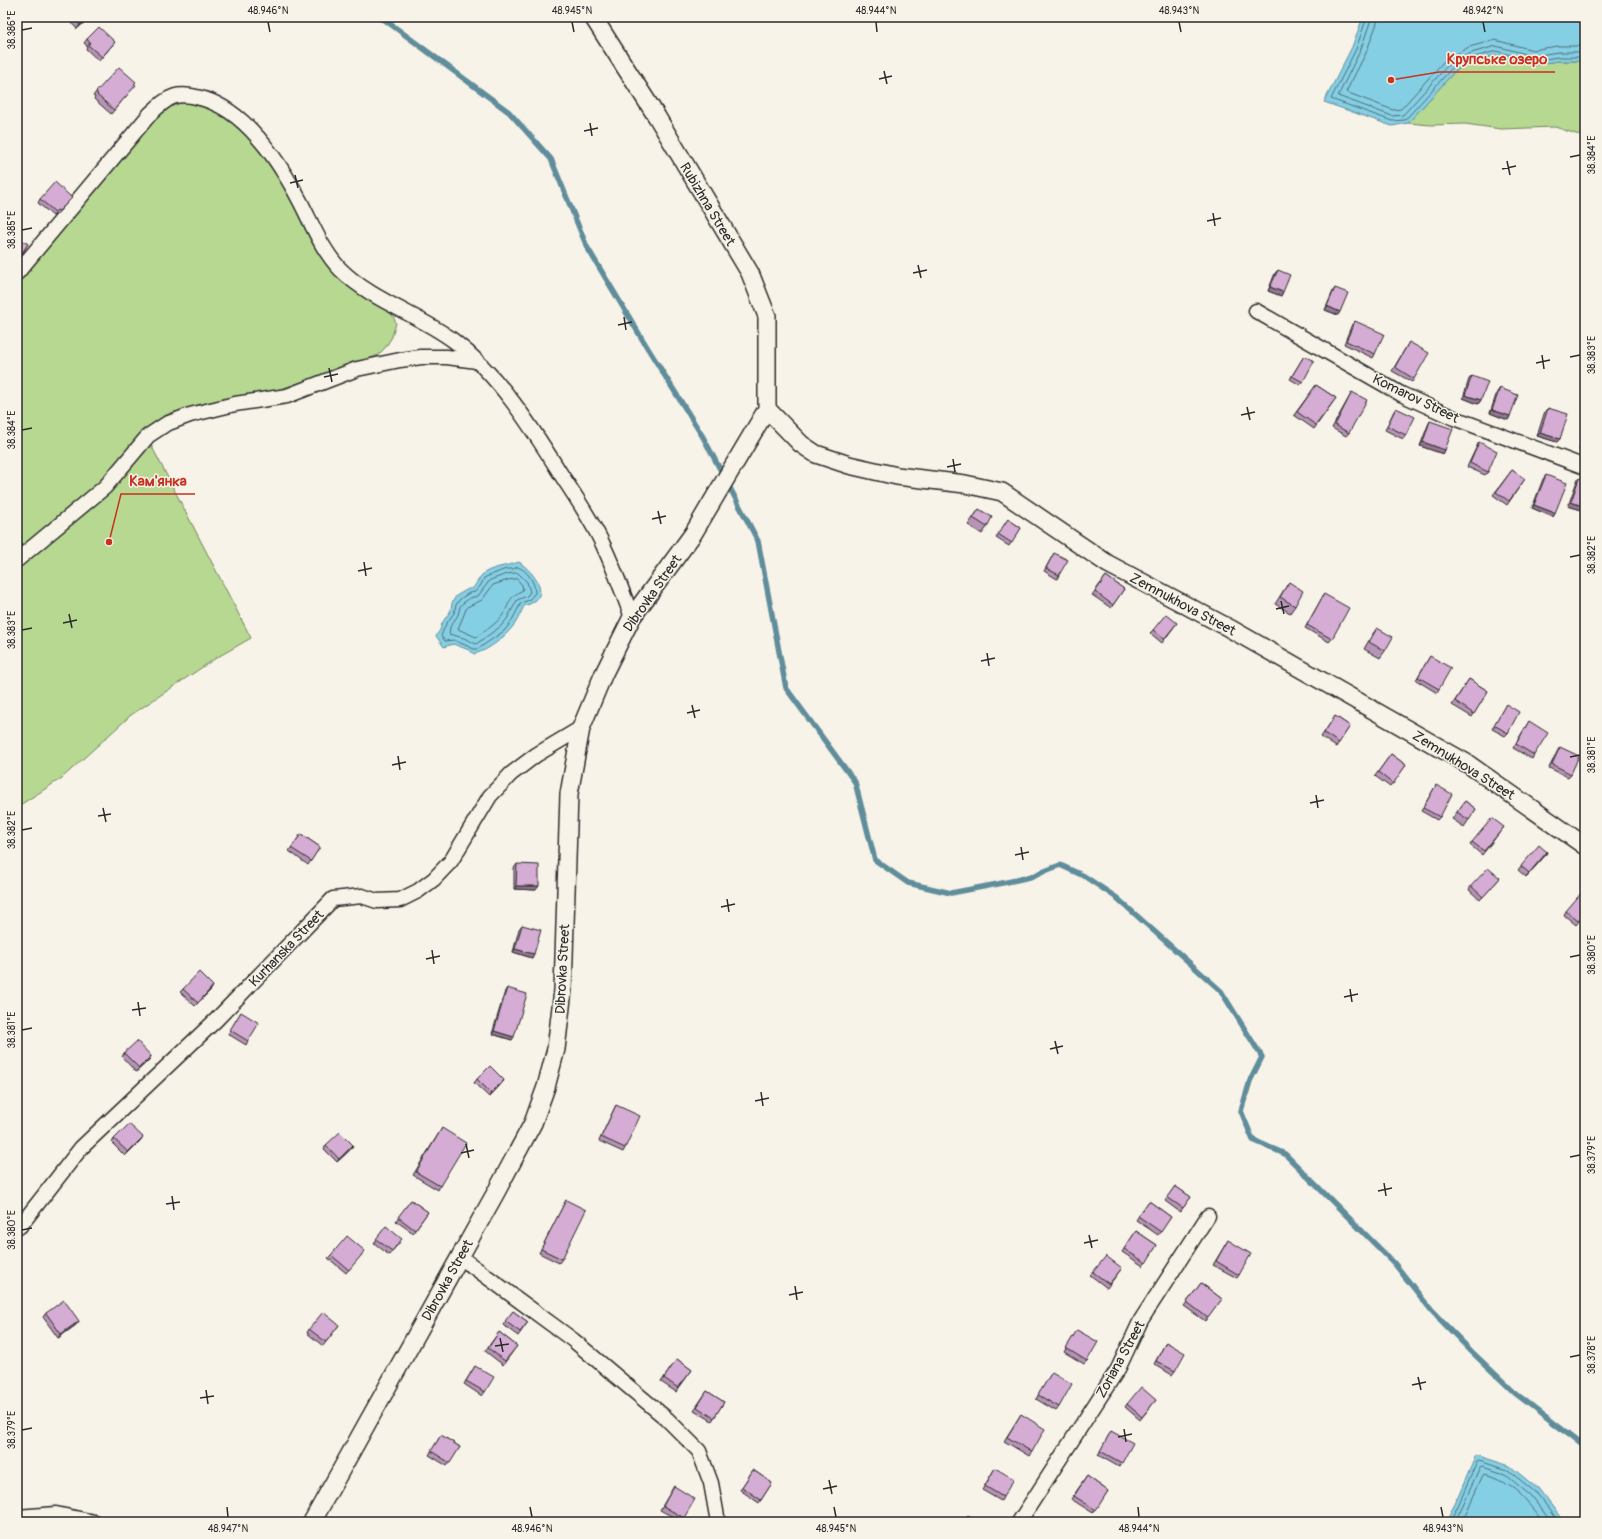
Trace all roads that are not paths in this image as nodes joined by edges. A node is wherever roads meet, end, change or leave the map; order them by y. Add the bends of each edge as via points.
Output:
1 (593, 17) edge
2 (17, 273) edge
3 (1256, 311) dead end
4 (476, 361) junction
5 (767, 409) junction
6 (1585, 467) edge
7 (17, 560) edge
8 (632, 617) junction
9 (581, 728) junction
10 (1585, 846) edge
11 (1208, 1216) dead end
12 (17, 1228) edge
13 (460, 1257) junction
14 (17, 1517) edge
15 (94, 1522) edge
16 (312, 1522) edge
17 (718, 1522) edge
18 (1019, 1522) edge

1 - 5 street, Rubizhna Street via 657,117 750,273 767,316
2 - 4 street via 150,114 170,97 182,94 224,108 258,138 284,174 329,256 341,269 373,294 429,323
3 - 6 street, Komarov Street via 1401,394 1454,418
4 - 7 street via 447,357 400,360 357,369 286,396 235,404 166,424 148,436 105,487
4 - 8 street via 522,413 582,507 604,547
5 - 8 street, Dibrovka Street via 693,534
5 - 10 street, Zemnukhova Street via 801,444 816,454 897,476 965,484 1002,492 1108,564 1229,628 1468,764
8 - 9 street, Dibrovka Street via 604,673
9 - 12 street, Kurhanska Street via 536,755 512,774 490,796 450,861 434,879 418,891 400,900 376,901 362,896 333,899 216,1020 81,1148
9 - 13 street, Dibrovka Street via 569,794 563,990 556,1049 533,1123
11 - 18 street, Zoriana Street via 1141,1320 1118,1369
13 - 16 street, Dibrovka Street
13 - 17 street via 573,1340 667,1419 698,1451 711,1483
14 - 15 street via 56,1514

